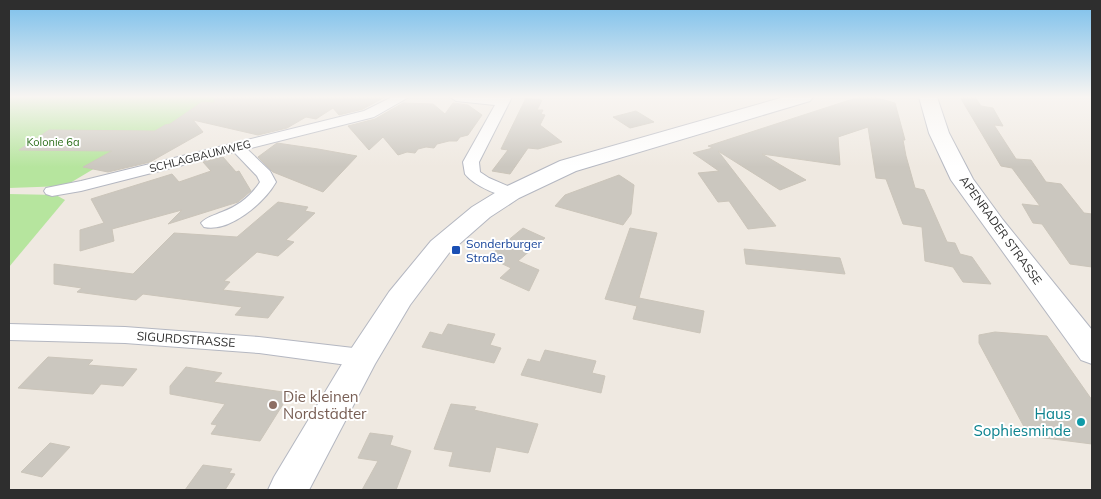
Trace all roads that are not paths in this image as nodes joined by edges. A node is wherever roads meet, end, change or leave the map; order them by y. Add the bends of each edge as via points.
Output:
1 (343, 120) edge
2 (494, 120) edge
3 (724, 120) edge
4 (935, 120) edge
5 (236, 146) junction
6 (52, 190) dead end
7 (511, 193) junction
8 (210, 223) dead end
9 (9, 332) edge
10 (1092, 352) edge
11 (362, 358) junction
12 (288, 490) edge

1 - 5 street, SCHLAGBAUMWEG
2 - 7 street via 472,162 473,174
3 - 7 street via 568,166
4 - 10 street, APENRADER STRASSE via 962,180
5 - 6 street, SCHLAGBAUMWEG via 81,186
5 - 8 street via 268,182 245,207 232,216
7 - 11 street via 481,212 440,247 399,299
9 - 11 street, SIGURDSTRASSE via 125,335 259,345
11 - 12 street

